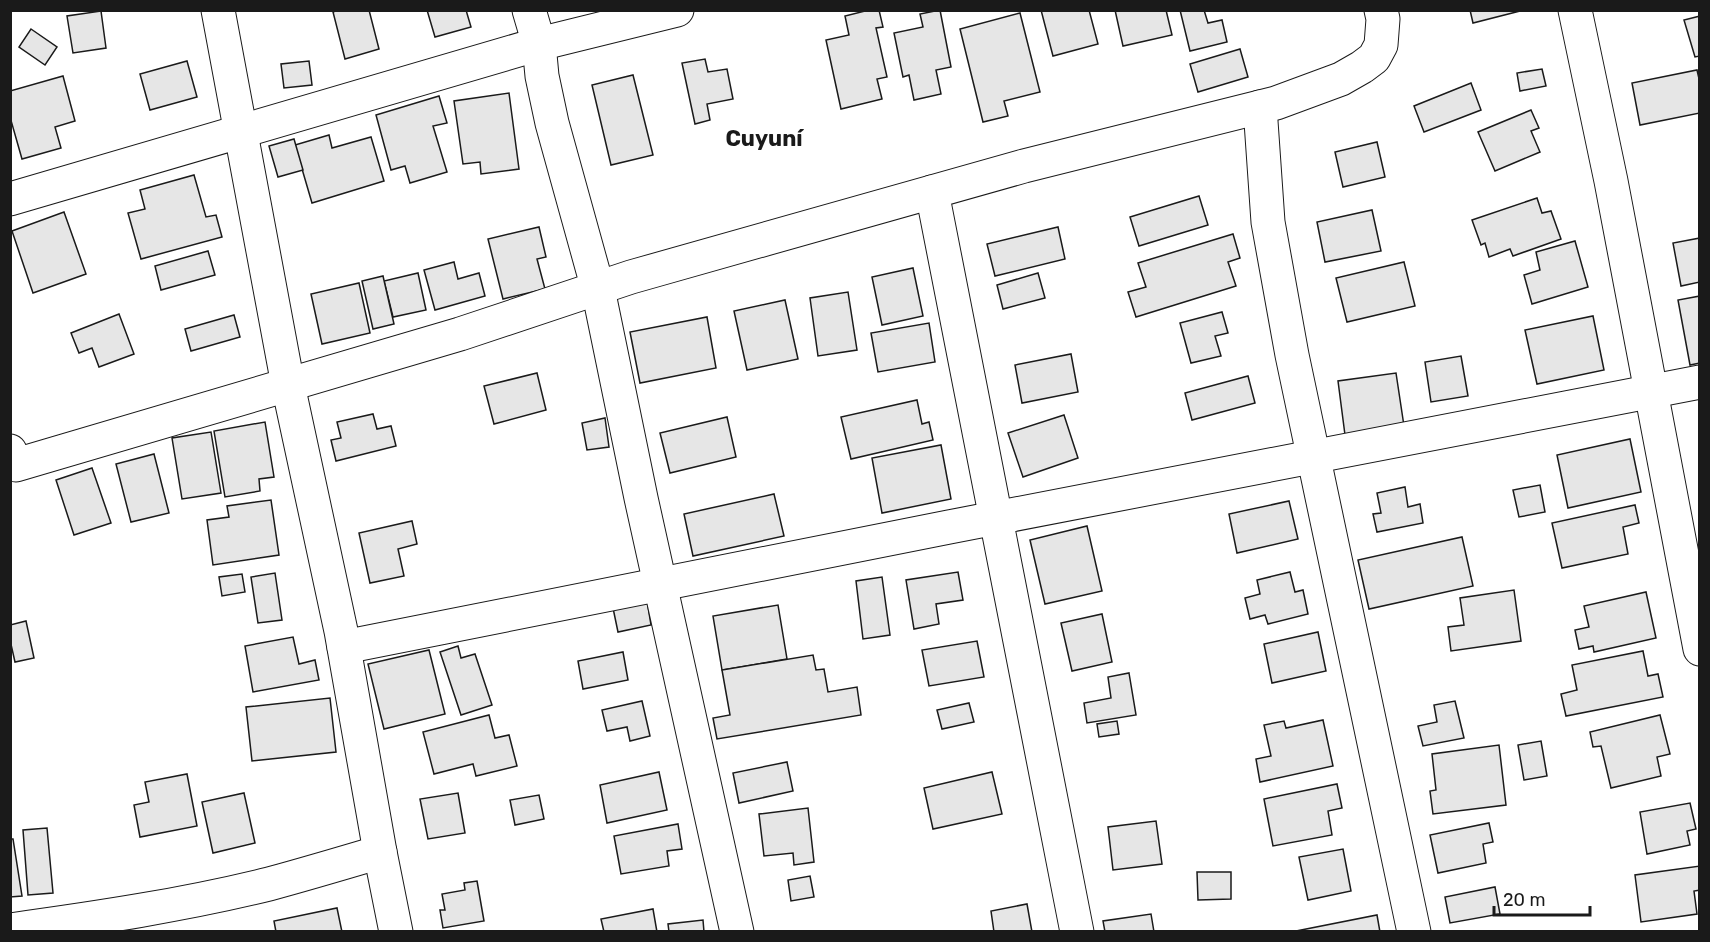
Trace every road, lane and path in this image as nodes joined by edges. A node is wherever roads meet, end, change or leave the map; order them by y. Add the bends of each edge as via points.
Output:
1 (218, 10) edge
2 (529, 10) edge
3 (677, 10) edge
4 (1381, 10) edge
5 (1575, 10) edge
6 (539, 44) junction
7 (1260, 107) junction
8 (240, 132) junction
9 (932, 192) junction
10 (10, 199) edge
11 (598, 289) junction
12 (1700, 382) edge
13 (288, 385) junction
14 (1651, 392) junction
15 (10, 451) edge
16 (1313, 457) junction
17 (996, 519) junction
18 (661, 584) junction
19 (344, 647) junction
20 (1700, 649) edge
21 (380, 852) junction
22 (10, 930) edge
23 (396, 932) edge
24 (736, 932) edge
25 (1077, 932) edge
26 (1414, 932) edge

1 - 8 street
2 - 6 street
3 - 6 street
4 - 7 street via 1381,45 1374,58 1341,79
5 - 14 street
6 - 8 street
6 - 11 street via 552,123
7 - 9 street
7 - 16 street via 1268,222
8 - 10 street
8 - 13 street
9 - 11 street
9 - 17 street
11 - 13 street
11 - 18 street
12 - 14 street
13 - 15 street via 16,465
13 - 19 street
14 - 16 street
14 - 20 street
16 - 17 street
16 - 26 street
17 - 18 street
17 - 25 street
18 - 19 street
18 - 24 street
19 - 21 street
21 - 22 street via 212,897
21 - 23 street

